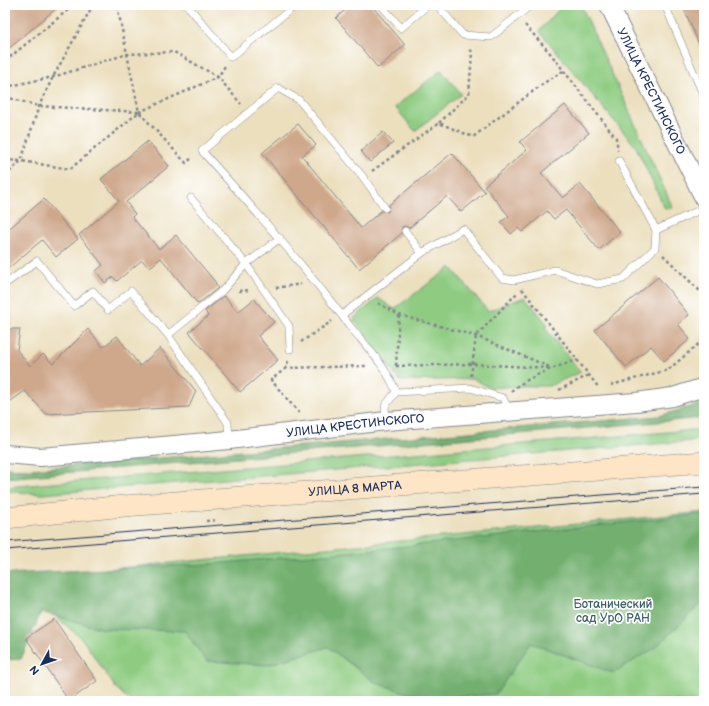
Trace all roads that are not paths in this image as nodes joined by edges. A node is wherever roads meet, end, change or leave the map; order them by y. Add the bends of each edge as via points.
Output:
1 (187, 5) edge
2 (296, 5) edge
3 (382, 5) edge
4 (428, 5) edge
5 (437, 5) edge
6 (530, 5) edge
7 (609, 5) edge
8 (665, 5) edge
9 (704, 97) edge
10 (619, 161) road end
11 (192, 198) dead end
12 (704, 198) edge
13 (385, 208) dead end
14 (704, 208) edge
15 (656, 230) junction
16 (405, 231) dead end
17 (280, 238) junction
18 (422, 252) junction
19 (246, 264) junction
20 (5, 284) edge
21 (342, 315) junction
22 (168, 335) junction
23 (290, 349) road end
24 (704, 387) edge
25 (396, 392) junction
26 (510, 412) junction
27 (386, 421) junction
28 (229, 440) junction
29 (5, 454) edge
30 (704, 462) edge
31 (5, 518) edge

1 - 2 lane via 231,57
3 - 4 lane via 401,28
5 - 6 lane via 463,35 491,37
7 - 12 street, УЛИЦА КРЕСТИНСКОГО
8 - 9 lane
10 - 15 lane
11 - 19 lane
13 - 17 lane via 363,177 298,100 278,88 202,151
14 - 15 lane
15 - 18 lane via 655,248 623,279 597,284 555,270 514,280 502,278 463,229
16 - 18 lane
17 - 19 lane
17 - 21 lane
18 - 21 lane
19 - 22 lane via 222,292
19 - 23 lane via 289,326
20 - 22 lane via 36,260 74,306 93,291 108,310 131,291
21 - 25 lane via 382,366
22 - 28 lane via 228,423
24 - 26 street, УЛИЦА КРЕСТИНСКОГО via 673,397 636,402
25 - 26 lane via 470,388 503,398
25 - 27 lane via 385,406
26 - 27 street, УЛИЦА КРЕСТИНСКОГО
27 - 28 street, УЛИЦА КРЕСТИНСКОГО
28 - 29 street, УЛИЦА КРЕСТИНСКОГО via 41,457
30 - 31 main road, УЛИЦА 8 МАРТА via 124,506

